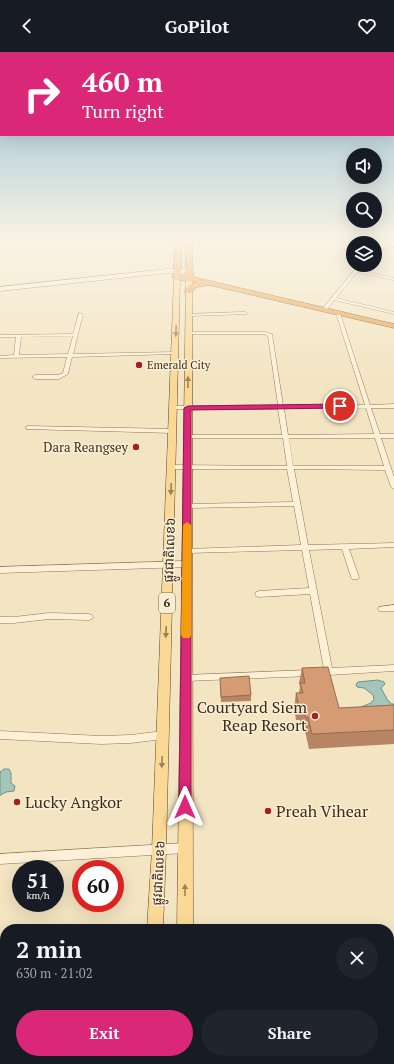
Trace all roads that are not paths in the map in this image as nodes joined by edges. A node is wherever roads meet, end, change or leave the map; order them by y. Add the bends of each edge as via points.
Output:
1 (177, 289) edge
2 (237, 289) edge
3 (342, 289) edge
4 (188, 291) edge
5 (334, 299) junction
6 (325, 310) junction
7 (338, 312) junction
8 (245, 313) dead end
9 (394, 313) edge
10 (81, 314) dead end
11 (188, 315) junction
12 (394, 326) edge
13 (188, 333) junction
14 (74, 335) junction
15 (0, 336) edge
16 (19, 336) junction
17 (175, 353) junction
18 (16, 356) junction
19 (69, 356) junction
20 (0, 357) edge
21 (35, 377) dead end
22 (369, 406) junction
23 (394, 406) edge
24 (281, 407) junction
25 (173, 408) junction
26 (188, 408) junction
27 (28, 428) dead end
28 (173, 431) junction
29 (187, 436) junction
30 (286, 436) junction
31 (377, 436) junction
32 (394, 436) edge
33 (171, 467) junction
34 (187, 467) junction
35 (290, 467) junction
36 (388, 468) junction
37 (394, 488) edge
38 (298, 504) junction
39 (187, 506) junction
40 (394, 545) edge
41 (344, 546) junction
42 (306, 547) junction
43 (187, 550) junction
44 (187, 564) junction
45 (168, 565) junction
46 (0, 570) edge
47 (355, 577) dead end
48 (313, 591) junction
49 (259, 594) dead end
50 (394, 608) edge
51 (382, 609) dead end
52 (89, 617) dead end
53 (0, 620) edge
54 (394, 668) edge
55 (329, 672) junction
56 (186, 678) junction
57 (0, 735) edge
58 (163, 735) junction
59 (185, 848) junction
60 (159, 850) junction
61 (0, 859) edge
62 (154, 924) edge
63 (184, 924) edge

1 -> 17 main road, ផ្លូវជាតិលេខ៦ / 6
2 - 6 highway
3 - 5 street
4 - 11 main road, ផ្លូវជាតិលេខ៦ / 6
5 - 6 street
5 - 9 street
6 - 7 highway
7 - 12 highway
7 - 22 street
8 - 11 street
10 - 14 street
11 - 13 main road, ផ្លូវជាតិលេខ៦ / 6
13 - 24 street via 269,334
26 -> 13 main road, ផ្លូវជាតិលេខ៦ / 6
14 - 16 street
14 - 19 street
15 - 16 street
16 - 18 street
17 - 19 street
17 - 25 main road, ផ្លូវជាតិលេខ៦ / 6
18 - 19 street
18 - 20 street
19 - 21 street via 63,376
22 - 23 street
22 - 24 street
22 - 31 street
24 - 26 street
24 - 30 street
25 - 26 street
25 - 28 main road, ផ្លូវជាតិលេខ៦ / 6
26 - 29 main road, ផ្លូវជាតិលេខ៦ / 6
27 - 28 street
28 - 33 main road, ផ្លូវជាតិលេខ៦ / 6
29 - 30 street
29 - 34 main road, ផ្លូវជាតិលេខ៦ / 6
30 - 31 street
30 - 35 street
31 - 32 street
31 - 36 street
33 - 34 street
33 -> 45 main road, ផ្លូវជាតិលេខ៦ / 6
34 - 35 street
34 - 39 main road, ផ្លូវជាតិលេខ៦ / 6
35 - 36 street
35 - 38 street
36 - 37 street
38 - 39 street
38 - 42 street
39 - 43 main road, ផ្លូវជាតិលេខ៦ / 6
40 - 41 street
41 - 42 street
41 - 47 street
42 - 43 street
42 - 48 street
43 - 44 main road, ផ្លូវជាតិលេខ៦ / 6
44 - 45 street
44 - 56 main road, ផ្លូវជាតិលេខ៦ / 6
45 - 46 street
45 -> 58 main road, ផ្លូវជាតិលេខ៦ / 6
48 - 49 street
48 - 55 street
50 - 51 street
52 - 53 street via 49,616
54 - 55 street
55 - 56 street
56 - 59 main road, ផ្លូវជាតិលេខ៦ / 6
57 - 58 street via 101,740
58 -> 60 main road, ផ្លូវជាតិលេខ៦ / 6
59 - 60 street
63 -> 59 main road, ផ្លូវជាតិលេខ៦ / 6
60 - 61 street
60 - 62 main road, ផ្លូវជាតិលេខ៦ / 6

